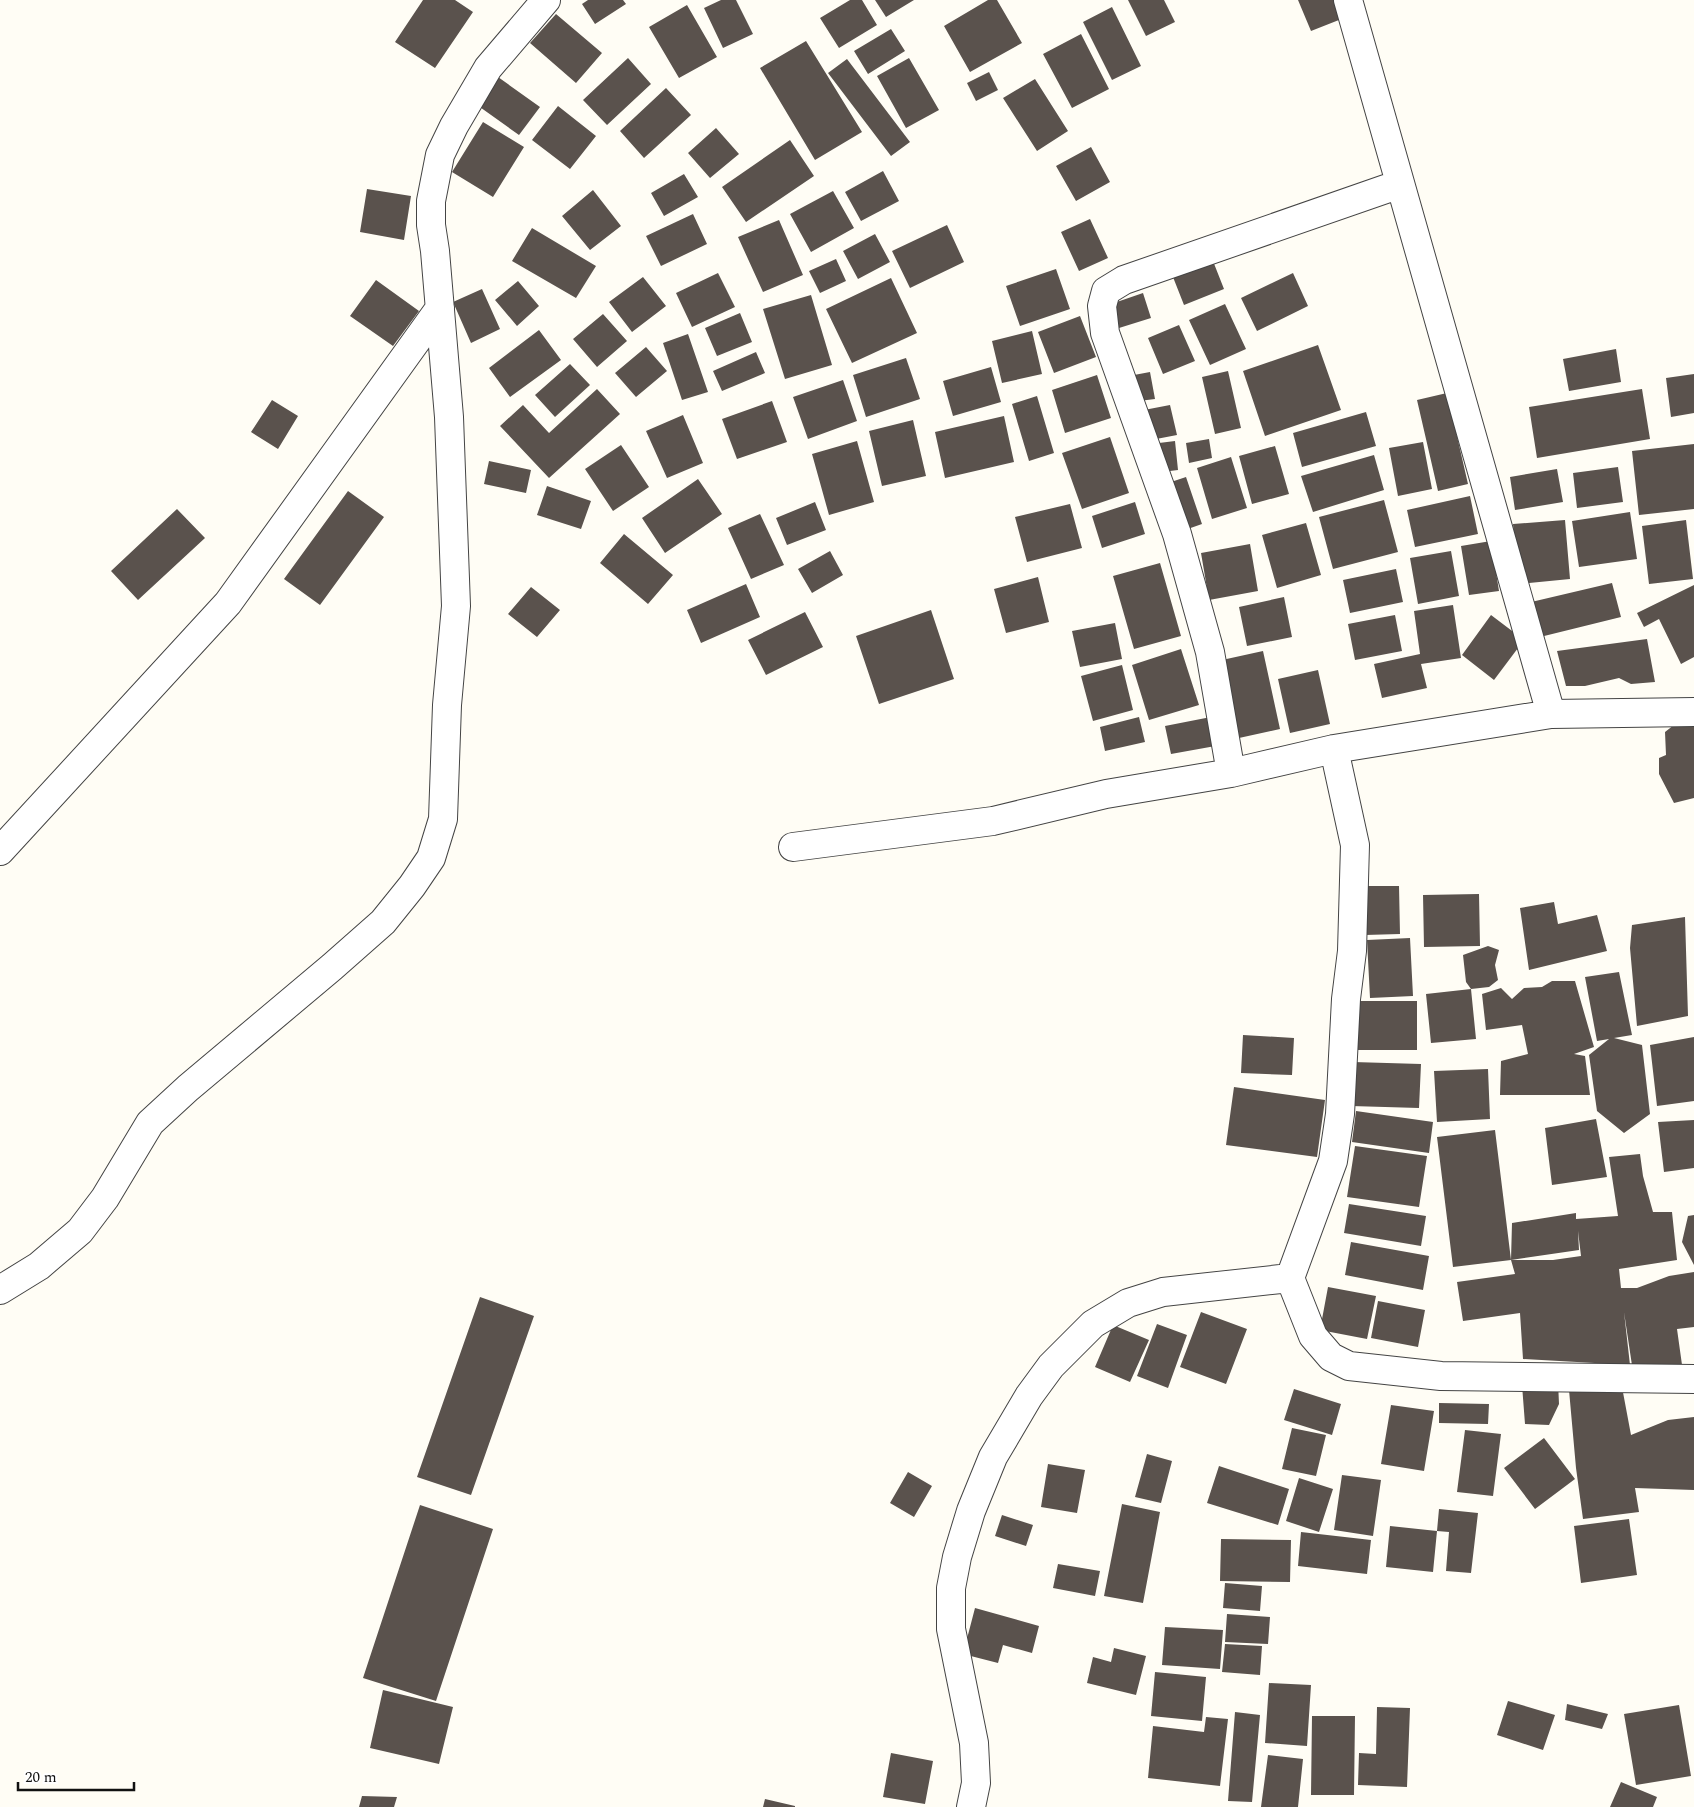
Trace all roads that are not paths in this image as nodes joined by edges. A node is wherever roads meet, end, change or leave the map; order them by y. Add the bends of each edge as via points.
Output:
1 (546, 0) edge
2 (1348, 0) edge
3 (1400, 184) junction
4 (440, 308) junction
5 (1694, 712) edge
6 (1551, 714) junction
7 (1334, 749) junction
8 (1231, 773) junction
9 (793, 847) dead end
10 (0, 851) edge
11 (1290, 1278) junction
12 (0, 1290) edge
13 (1694, 1379) edge
14 (971, 1807) edge

1 - 4 street via 488,68 440,154 431,201
2 - 3 street
3 - 6 street
3 - 8 street via 1124,280 1106,291 1102,306 1105,333 1177,534 1210,652
4 - 10 street via 228,603
4 - 12 street via 449,418 456,606 447,706 443,820 431,858 383,922 150,1123 105,1198 80,1231 39,1266
5 - 6 street
6 - 7 street
7 - 8 street
7 - 11 street via 1355,845 1352,951 1340,1114 1333,1162
8 - 9 street via 1106,794 993,821
11 - 13 street via 1313,1336 1331,1357 1349,1366 1441,1376
11 - 14 street via 1163,1292 1128,1303 1093,1324 1051,1366 1029,1396 993,1457 971,1511 951,1588 951,1629 974,1743 976,1783

